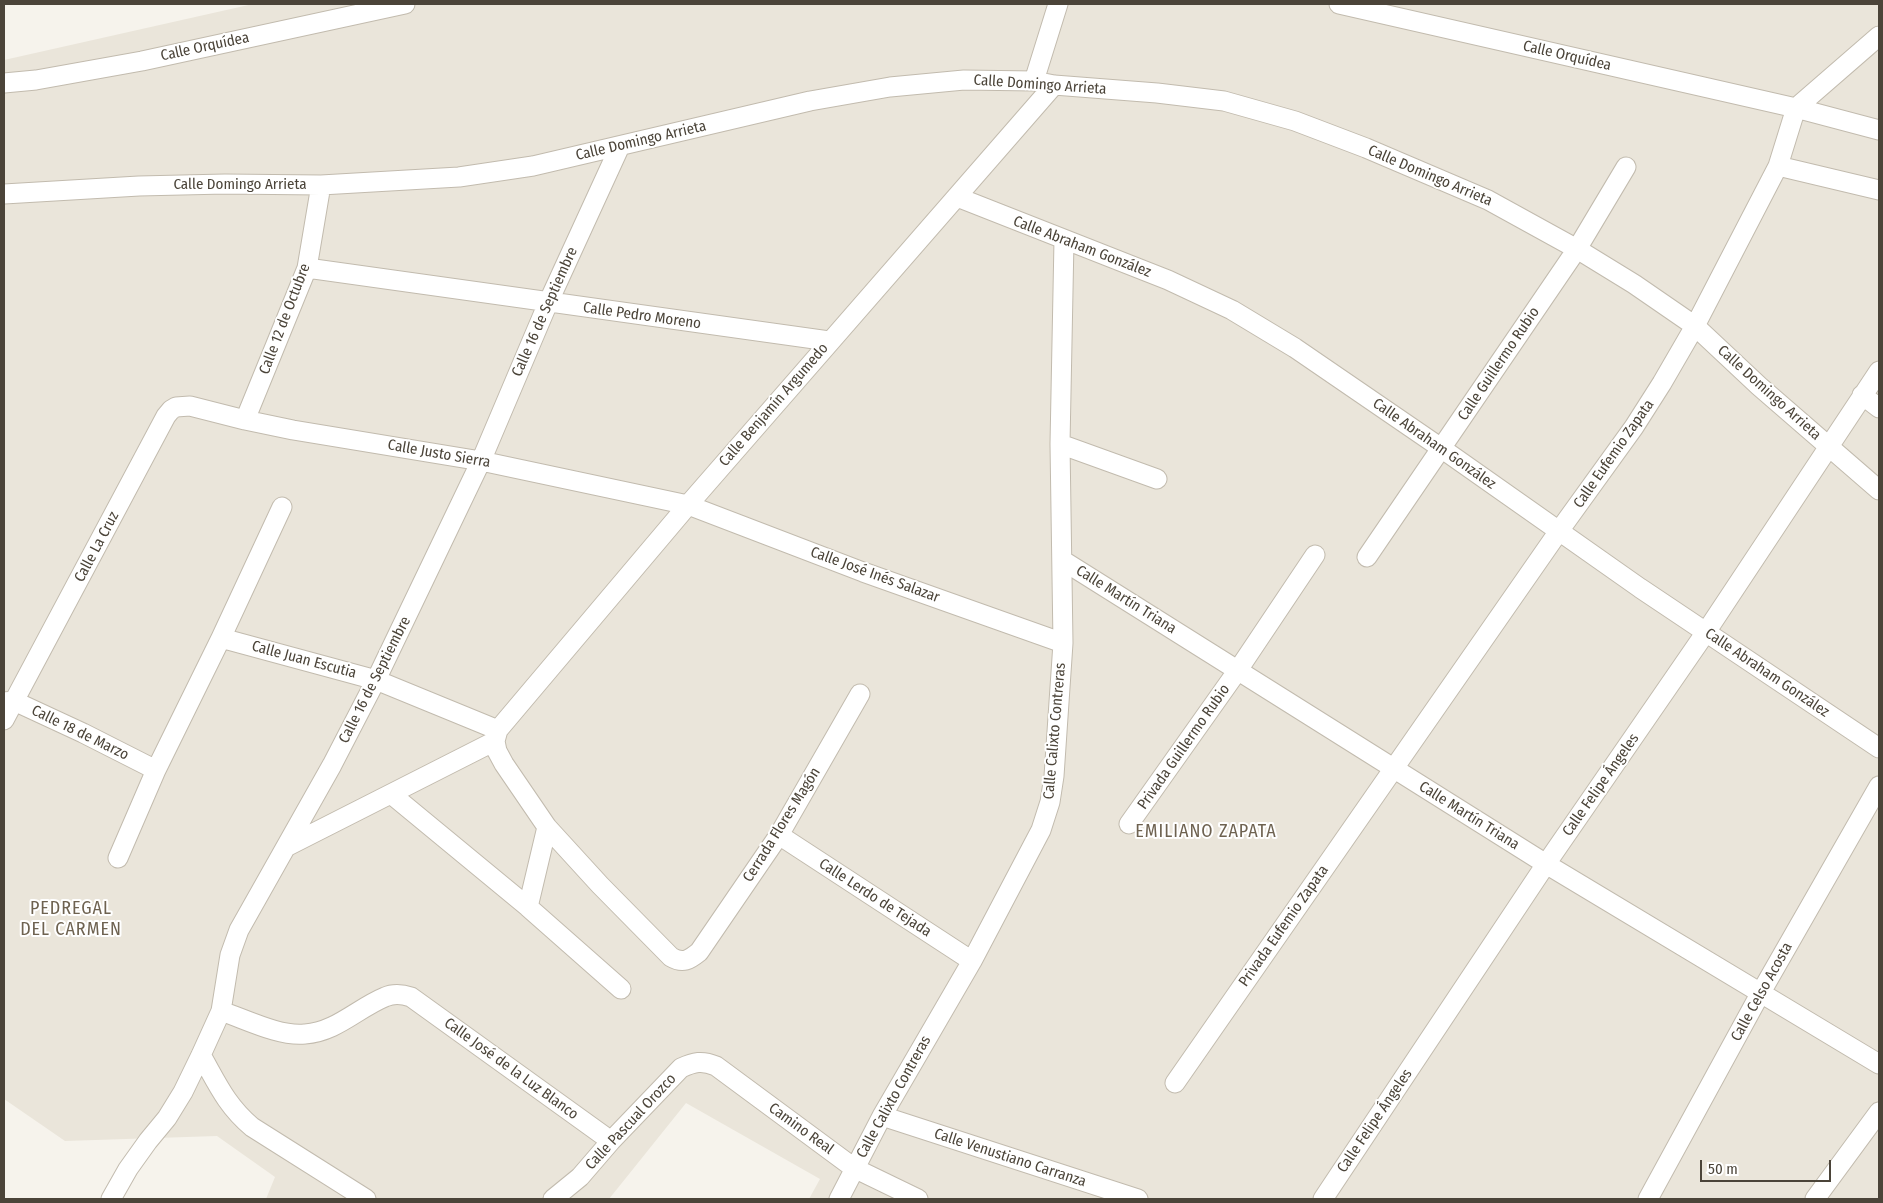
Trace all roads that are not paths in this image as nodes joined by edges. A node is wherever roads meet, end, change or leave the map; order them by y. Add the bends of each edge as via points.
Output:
1 (405, 4) edge
2 (1058, 4) edge
3 (1346, 5) edge
4 (1879, 36) edge
5 (1034, 81) junction
6 (4, 83) edge
7 (1054, 85) junction
8 (1794, 112) junction
9 (1879, 130) edge
10 (620, 146) junction
11 (1780, 159) junction
12 (1626, 167) dead end
13 (321, 185) junction
14 (1879, 190) edge
15 (4, 194) edge
16 (957, 197) junction
17 (1064, 240) junction
18 (1577, 249) junction
19 (307, 268) junction
20 (548, 303) junction
21 (1694, 326) junction
22 (829, 342) junction
23 (1879, 371) edge
24 (1862, 395) junction
25 (190, 406) joint
26 (1879, 408) edge
27 (245, 420) junction
28 (1060, 444) junction
29 (1828, 447) junction
30 (1441, 448) junction
31 (481, 461) junction
32 (1157, 479) dead end
33 (1879, 490) edge
34 (688, 505) junction
35 (282, 507) dead end
36 (1559, 532) junction
37 (1315, 555) dead end
38 (1367, 557) dead end
39 (1062, 560) junction
40 (1706, 632) junction
41 (221, 638) junction
42 (1063, 643) junction
43 (1238, 670) junction
44 (376, 680) junction
45 (860, 694) dead end
46 (9, 702) edge
47 (4, 720) edge
48 (497, 735) junction
49 (1879, 748) edge
50 (1394, 768) junction
51 (156, 770) junction
52 (1879, 786) edge
53 (391, 794) junction
54 (1129, 824) dead end
55 (547, 827) junction
56 (779, 835) junction
57 (286, 847) junction
58 (118, 858) dead end
59 (1546, 864) junction
60 (528, 907) junction
61 (972, 961) junction
62 (621, 990) dead end
63 (1760, 994) junction
64 (221, 1011) junction
65 (201, 1055) junction
66 (1879, 1064) edge
67 (716, 1066) joint
68 (1175, 1083) dead end
69 (1879, 1112) edge
70 (882, 1116) junction
71 (611, 1141) junction
72 (854, 1168) junction
73 (111, 1199) edge
74 (366, 1199) edge
75 (553, 1199) edge
76 (839, 1199) edge
77 (918, 1199) edge
78 (1138, 1199) edge
79 (1323, 1199) edge
80 (1648, 1199) edge
81 (1815, 1199) edge

1 - 6 street, Calle Orquídea via 142,61
2 - 5 street
3 - 8 street, Calle Orquídea
4 - 8 street
5 - 7 street, Calle Domingo Arrieta
5 - 10 street, Calle Domingo Arrieta via 964,80 890,87 810,101
7 - 16 street, Calle Benjamín Argumedo
7 - 18 street, Calle Domingo Arrieta via 1224,101 1295,121 1488,200
8 - 9 street, Calle Orquídea
8 - 11 street, Calle Eufemio Zapata
10 - 13 street, Calle Domingo Arrieta via 533,166 459,177
10 - 20 street, Calle 16 de Septiembre
11 - 14 street
11 - 21 street, Calle Eufemio Zapata
12 - 18 street, Calle Guillermo Rubio
13 - 15 street, Calle Domingo Arrieta via 140,186
13 - 19 street, Calle 12 de Octubre
16 - 17 street, Calle Abraham González
16 - 22 street, Calle Benjamín Argumedo
17 - 28 street, Calle Calixto Contreras
17 - 30 street, Calle Abraham González via 1168,280 1232,310 1295,348
18 - 21 street, Calle Domingo Arrieta
18 - 30 street, Calle Guillermo Rubio
19 - 20 street, Calle Pedro Moreno
19 - 27 street, Calle 12 de Octubre
20 - 22 street, Calle Pedro Moreno
20 - 31 street, Calle 16 de Septiembre
21 - 29 street, Calle Domingo Arrieta
21 - 36 street, Calle Eufemio Zapata via 1634,427
22 - 34 street, Calle Benjamín Argumedo
23 - 24 street, Calle Felipe Ángeles
24 - 26 street
24 - 29 street, Calle Felipe Ángeles
25 - 27 street, Calle Justo Sierra
25 - 46 street, Calle La Cruz via 176,407 166,416
27 - 31 street, Calle Justo Sierra
28 - 32 street
28 - 39 street, Calle Calixto Contreras
29 - 33 street, Calle Domingo Arrieta
29 - 40 street, Calle Felipe Ángeles
30 - 36 street, Calle Abraham González
30 - 38 street, Calle Guillermo Rubio
31 - 34 street, Calle Justo Sierra
31 - 44 street, Calle 16 de Septiembre
34 - 42 street, Calle José Inés Salazar
34 - 48 street, Calle Benjamín Argumedo
35 - 41 street
36 - 40 street, Calle Abraham González
36 - 50 street, Calle Eufemio Zapata
37 - 43 street
39 - 42 street, Calle Calixto Contreras
39 - 43 street, Calle Martín Triana
40 - 49 street, Calle Abraham González
40 - 59 street, Calle Felipe Ángeles
41 - 44 street, Calle Juan Escutia
41 - 51 street
42 - 61 street, Calle Calixto Contreras via 1050,802 1041,830
43 - 50 street, Calle Martín Triana
43 - 54 street, Privada Guillermo Rubio
44 - 48 street, Calle Juan Escutia
44 - 57 street, Calle 16 de Septiembre
45 - 56 street, Cerrada Flores Magón
46 - 47 street, Calle La Cruz
46 - 51 street, Calle 18 de Marzo via 82,733
48 - 53 street
48 - 55 street via 497,751 504,764
50 - 59 street, Calle Martín Triana
50 - 68 street, Privada Eufemio Zapata
51 - 58 street
52 - 63 street, Calle Celso Acosta
53 - 57 street
53 - 60 street
55 - 56 street, Cerrada Flores Magón via 672,957 684,962 699,952
55 - 60 street
56 - 61 street, Calle Lerdo de Tejada
57 - 64 street, Calle 16 de Septiembre via 239,930 230,955
59 - 63 street, Calle Martín Triana
59 - 79 street, Calle Felipe Ángeles
60 - 62 street
61 - 70 street, Calle Calixto Contreras
63 - 66 street, Calle Martín Triana
63 - 80 street, Calle Celso Acosta
64 - 65 street, Calle 16 de Septiembre
64 - 71 street, Calle José de la Luz Blanco via 285,1033 306,1034 348,1019 385,997 395,994 411,996
65 - 73 street, Calle 16 de Septiembre via 184,1092 128,1169
65 - 74 street via 237,1114 252,1127
67 - 71 street, Calle Pascual Orozco via 705,1061 681,1068
67 - 72 street, Camino Real
69 - 81 street
70 - 72 street, Calle Calixto Contreras
70 - 78 street, Calle Venustiano Carranza
71 - 75 street, Calle Pascual Orozco via 580,1177
72 - 76 street, Calle Calixto Contreras
72 - 77 street, Camino Real

